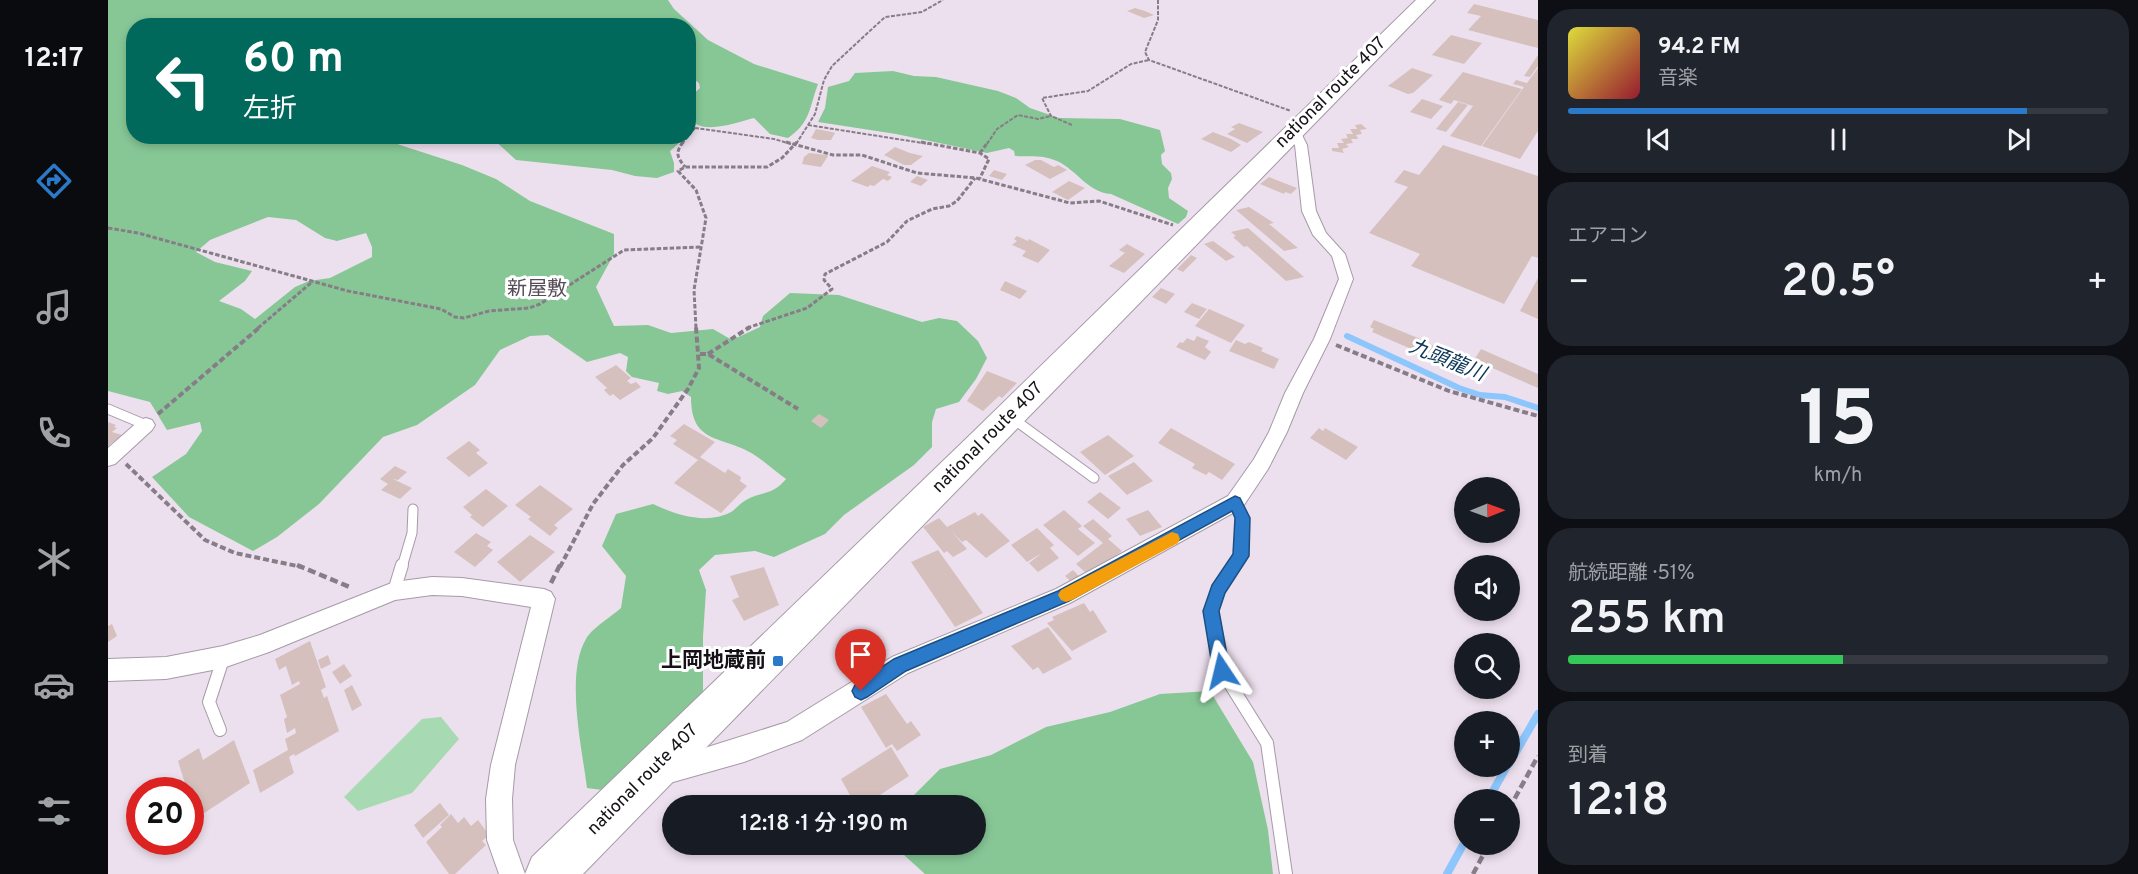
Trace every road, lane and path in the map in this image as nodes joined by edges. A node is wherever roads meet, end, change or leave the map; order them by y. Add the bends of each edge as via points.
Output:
1 (943, 0) edge
2 (1158, 0) edge
3 (1426, 0) edge
4 (1149, 60) junction
5 (1051, 116) junction
6 (808, 125) junction
7 (1072, 125) dead end
8 (1300, 125) junction
9 (696, 128) edge
10 (682, 144) edge
11 (795, 144) junction
12 (980, 153) junction
13 (685, 167) junction
14 (978, 178) junction
15 (108, 228) edge
16 (1192, 234) junction
17 (702, 247) junction
18 (312, 282) junction
19 (1322, 339) junction
20 (699, 354) junction
21 (708, 354) junction
22 (798, 409) dead end
23 (108, 410) edge
24 (1010, 416) junction
25 (1538, 416) edge
26 (146, 424) junction
27 (110, 457) edge
28 (1094, 478) dead end
29 (1235, 502) junction
30 (412, 509) dead end
31 (388, 594) junction
32 (544, 599) junction
33 (223, 657) junction
34 (108, 670) edge
35 (220, 730) dead end
36 (1538, 756) edge
37 (646, 778) junction
38 (1520, 789) edge
39 (1484, 855) edge
40 (512, 874) edge
41 (549, 874) edge
42 (1287, 874) edge
43 (1473, 874) edge

1 - 6 path via 914,16 885,17 870,29 824,75 818,107
2 - 4 path via 1161,9 1145,52
3 - 8 highway, national route 407
4 - 5 path via 1134,61 1089,91 1042,98
4 - 8 path via 1231,89
5 - 7 path
5 - 12 path via 1038,119 1018,115 997,129
6 - 11 path
6 - 12 path
8 - 16 highway, national route 407
8 - 19 street via 1298,138 1309,211 1320,235 1338,254 1346,279
9 - 11 path
10 - 13 path via 677,156
11 - 13 path via 779,163 767,168
11 - 14 path via 833,155 862,155 917,173
12 - 14 path via 989,161
13 - 17 path via 678,171 696,190 706,218
14 - 16 path via 1060,201 1099,201
14 - 21 path via 950,206 906,221 887,242 825,274 824,280 832,289 807,308 749,327
15 - 18 path
16 - 24 highway, national route 407
17 - 18 path via 624,250 540,304 464,318 441,309
17 - 20 path via 694,290
18 - 26 path
19 - 25 path via 1449,391
19 - 29 street via 1274,440
20 - 21 path
20 - 32 path via 699,368 675,408 592,504
21 - 22 path
23 - 26 lane
24 - 28 lane
24 - 37 highway, national route 407
26 - 27 street
27 - 31 path via 129,467 205,539 230,552 288,563 352,588
29 - 37 street via 1064,596 900,665 794,732
29 - 42 lane via 1242,518 1241,556 1218,590 1211,611 1222,671 1267,743
30 - 31 lane via 412,532
31 - 32 street via 432,586
31 - 33 street
32 - 40 street via 503,765 500,840
33 - 34 street via 166,668
33 - 35 lane via 209,702
36 - 38 path
37 - 41 highway, national route 407
39 - 43 path

